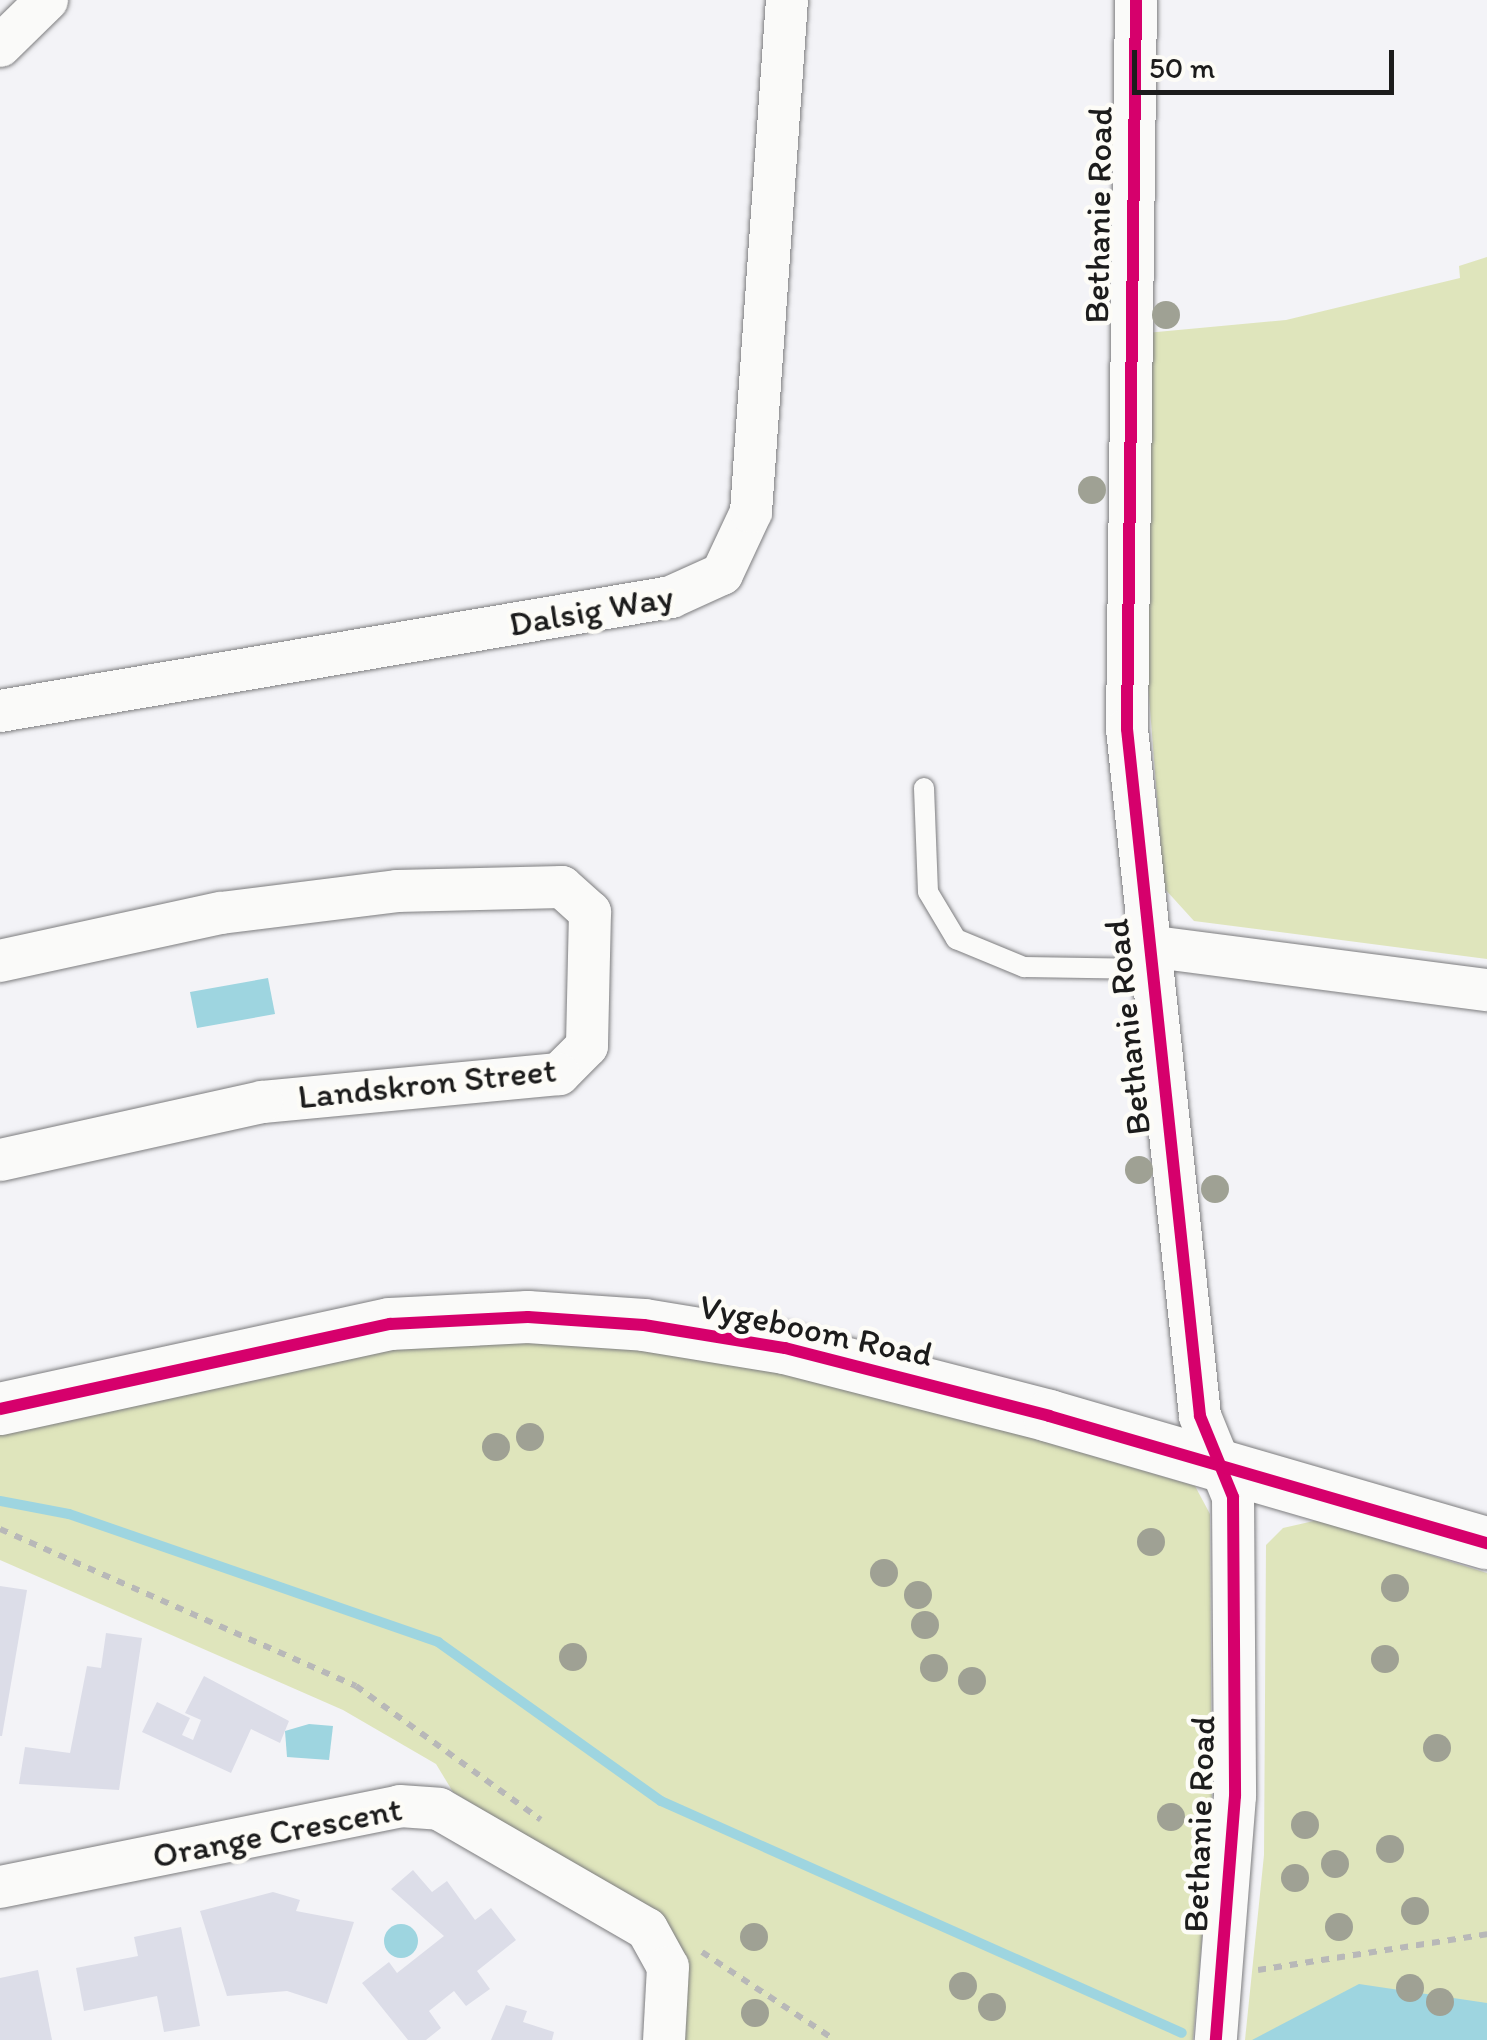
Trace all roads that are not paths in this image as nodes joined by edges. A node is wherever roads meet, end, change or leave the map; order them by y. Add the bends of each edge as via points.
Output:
1 (47, 0) edge
2 (786, 0) edge
3 (1136, 0) edge
4 (0, 46) edge
5 (0, 711) edge
6 (924, 788) dead end
7 (1149, 957) junction
8 (0, 961) edge
9 (1487, 990) edge
10 (0, 1160) edge
11 (0, 1409) edge
12 (1220, 1465) junction
13 (1487, 1544) edge
14 (0, 1887) edge
15 (664, 2040) edge
16 (1216, 2040) edge

1 - 4 street
2 - 5 street, Dalsig Way via 751,512 722,574 671,596
3 - 7 street, Bethanie Road via 1123,496 1127,728
6 - 7 lane via 928,892 956,940 1024,968
7 - 9 street
7 - 12 street, Bethanie Road via 1200,1416
8 - 10 street, Landskron Street via 221,912 382,892 562,887 590,912 587,1046 559,1074 262,1102
11 - 12 street, Vygeboom Road via 318,1334 574,1318 786,1348
12 - 13 street, Vygeboom Road
12 - 16 street, Bethanie Road via 1233,1496 1235,1796
14 - 15 street, Orange Crescent via 432,1807 647,1928 668,1966

